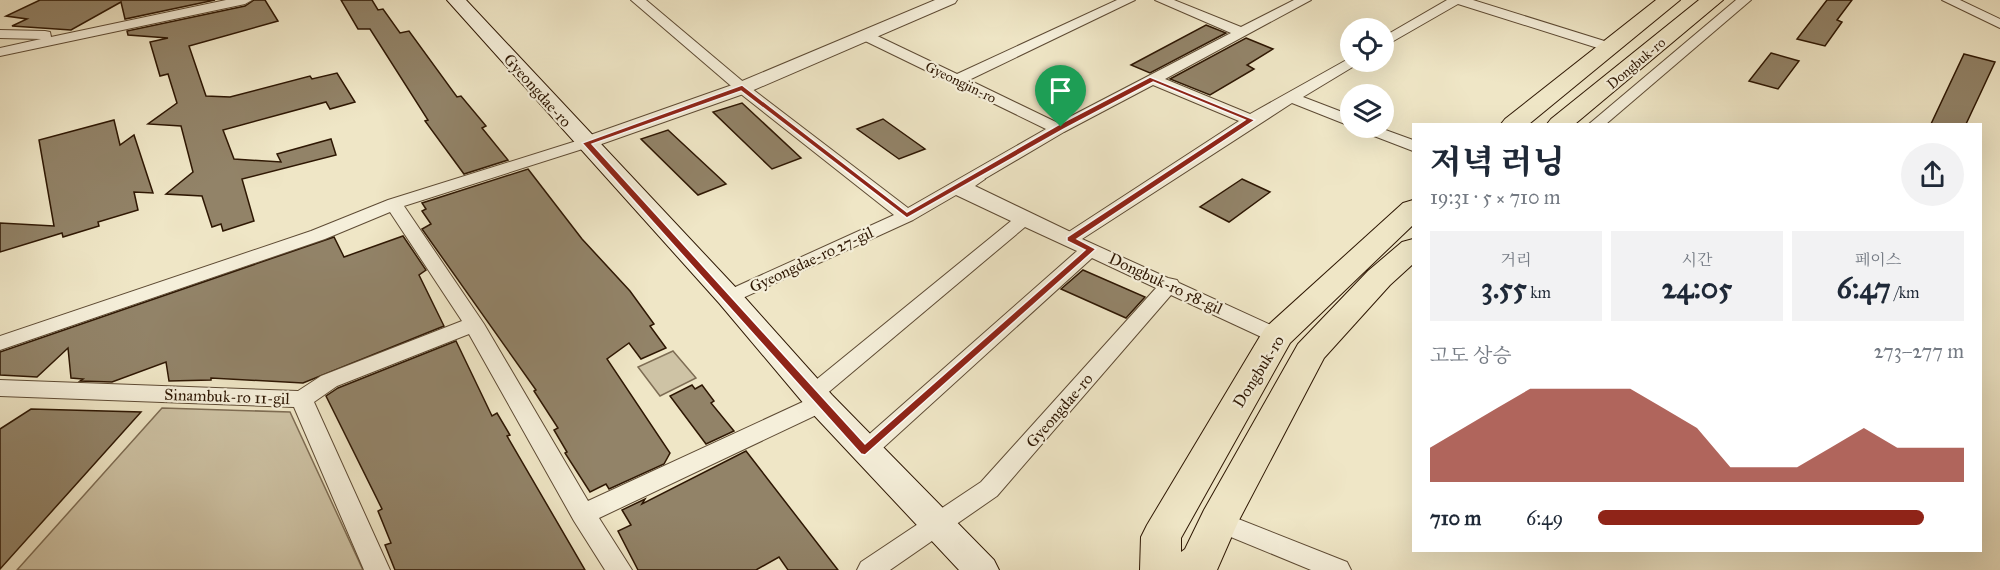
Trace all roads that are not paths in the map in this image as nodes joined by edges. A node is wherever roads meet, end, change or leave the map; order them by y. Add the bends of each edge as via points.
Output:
1 (245, 0) edge
2 (456, 0) edge
3 (638, 0) edge
4 (949, 0) edge
5 (1128, 0) edge
6 (1162, 0) edge
7 (1304, 0) edge
8 (1457, 0) edge
9 (1669, 0) edge
10 (1712, 0) edge
11 (1744, 0) edge
12 (1949, 0) edge
13 (2000, 24) edge
14 (1241, 32) junction
15 (0, 34) edge
16 (864, 34) junction
17 (80, 36) junction
18 (1394, 37) edge
19 (1609, 47) junction
20 (0, 52) edge
21 (1340, 68) edge
22 (1152, 79) junction
23 (957, 80) junction
24 (742, 88) junction
25 (1290, 97) junction
26 (1340, 117) edge
27 (1249, 121) junction
28 (1515, 123) edge
29 (1561, 123) edge
30 (1598, 123) edge
31 (1058, 129) junction
32 (1393, 138) edge
33 (586, 143) junction
34 (1412, 146) edge
35 (955, 188) junction
36 (394, 204) junction
37 (1412, 210) edge
38 (907, 216) junction
39 (1024, 219) junction
40 (1070, 238) junction
41 (1091, 249) junction
42 (1412, 249) edge
43 (1170, 284) junction
44 (729, 297) junction
45 (474, 324) junction
46 (1277, 336) junction
47 (0, 343) edge
48 (0, 388) edge
49 (818, 398) junction
50 (302, 399) junction
51 (865, 451) junction
52 (583, 514) junction
53 (1218, 521) junction
54 (938, 526) junction
55 (378, 570) edge
56 (619, 570) edge
57 (870, 570) edge
58 (981, 570) edge
59 (1161, 570) edge
60 (1185, 570) edge
61 (1338, 570) edge

1 - 17 street
2 - 33 main road, Gyeongdae-ro
3 - 24 street
4 - 16 street
5 - 23 street
6 - 14 street
7 - 14 street, Gyeongdae-ro 27-gil
8 - 18 street
8 - 19 street
9 - 19 main road, Dongbuk-ro
10 - 29 main road, Dongbuk-ro
11 - 30 street
12 - 13 street
14 - 22 street, Gyeongdae-ro 27-gil
15 - 17 street
16 - 23 street, Gyeongjin-ro
16 - 24 street
17 - 20 street
19 - 28 main road, Dongbuk-ro
21 - 25 street
22 - 27 street
22 - 31 street, Gyeongdae-ro 27-gil
23 - 31 street, Gyeongjin-ro
24 - 33 street
24 - 38 street
25 - 26 street
25 - 27 street
27 - 40 street
27 - 40 street via 1154,82 966,186
31 - 35 street, Gyeongdae-ro 27-gil
32 - 34 street
33 - 36 street
33 - 44 main road, Gyeongdae-ro
35 - 38 street, Gyeongdae-ro 27-gil
35 - 39 street, Dongbuk-ro 58-gil
36 - 45 street
36 - 47 street via 318,235
37 - 46 main road, Dongbuk-ro
38 - 44 street, Gyeongdae-ro 27-gil
39 - 40 street, Dongbuk-ro 58-gil
39 - 49 street
40 - 41 street, Dongbuk-ro 58-gil
41 - 43 street, Dongbuk-ro 58-gil
41 - 51 street
42 - 53 main road, Dongbuk-ro via 1310,352
43 - 46 street, Dongbuk-ro 58-gil
43 - 54 street, Gyeongdae-ro via 989,489
44 - 49 main road, Gyeongdae-ro
45 - 50 street via 329,381
45 - 52 street
46 - 59 main road, Dongbuk-ro via 1161,537
48 - 50 street, Sinambuk-ro 11-gil
49 - 51 main road, Gyeongdae-ro
49 - 52 street
50 - 55 street, Sinambuk-ro 11-gil
51 - 54 main road, Gyeongdae-ro
52 - 56 street
53 - 60 main road, Dongbuk-ro via 1201,561
53 - 61 street
54 - 57 street, Gyeongdae-ro
54 - 58 main road, Gyeongdae-ro

